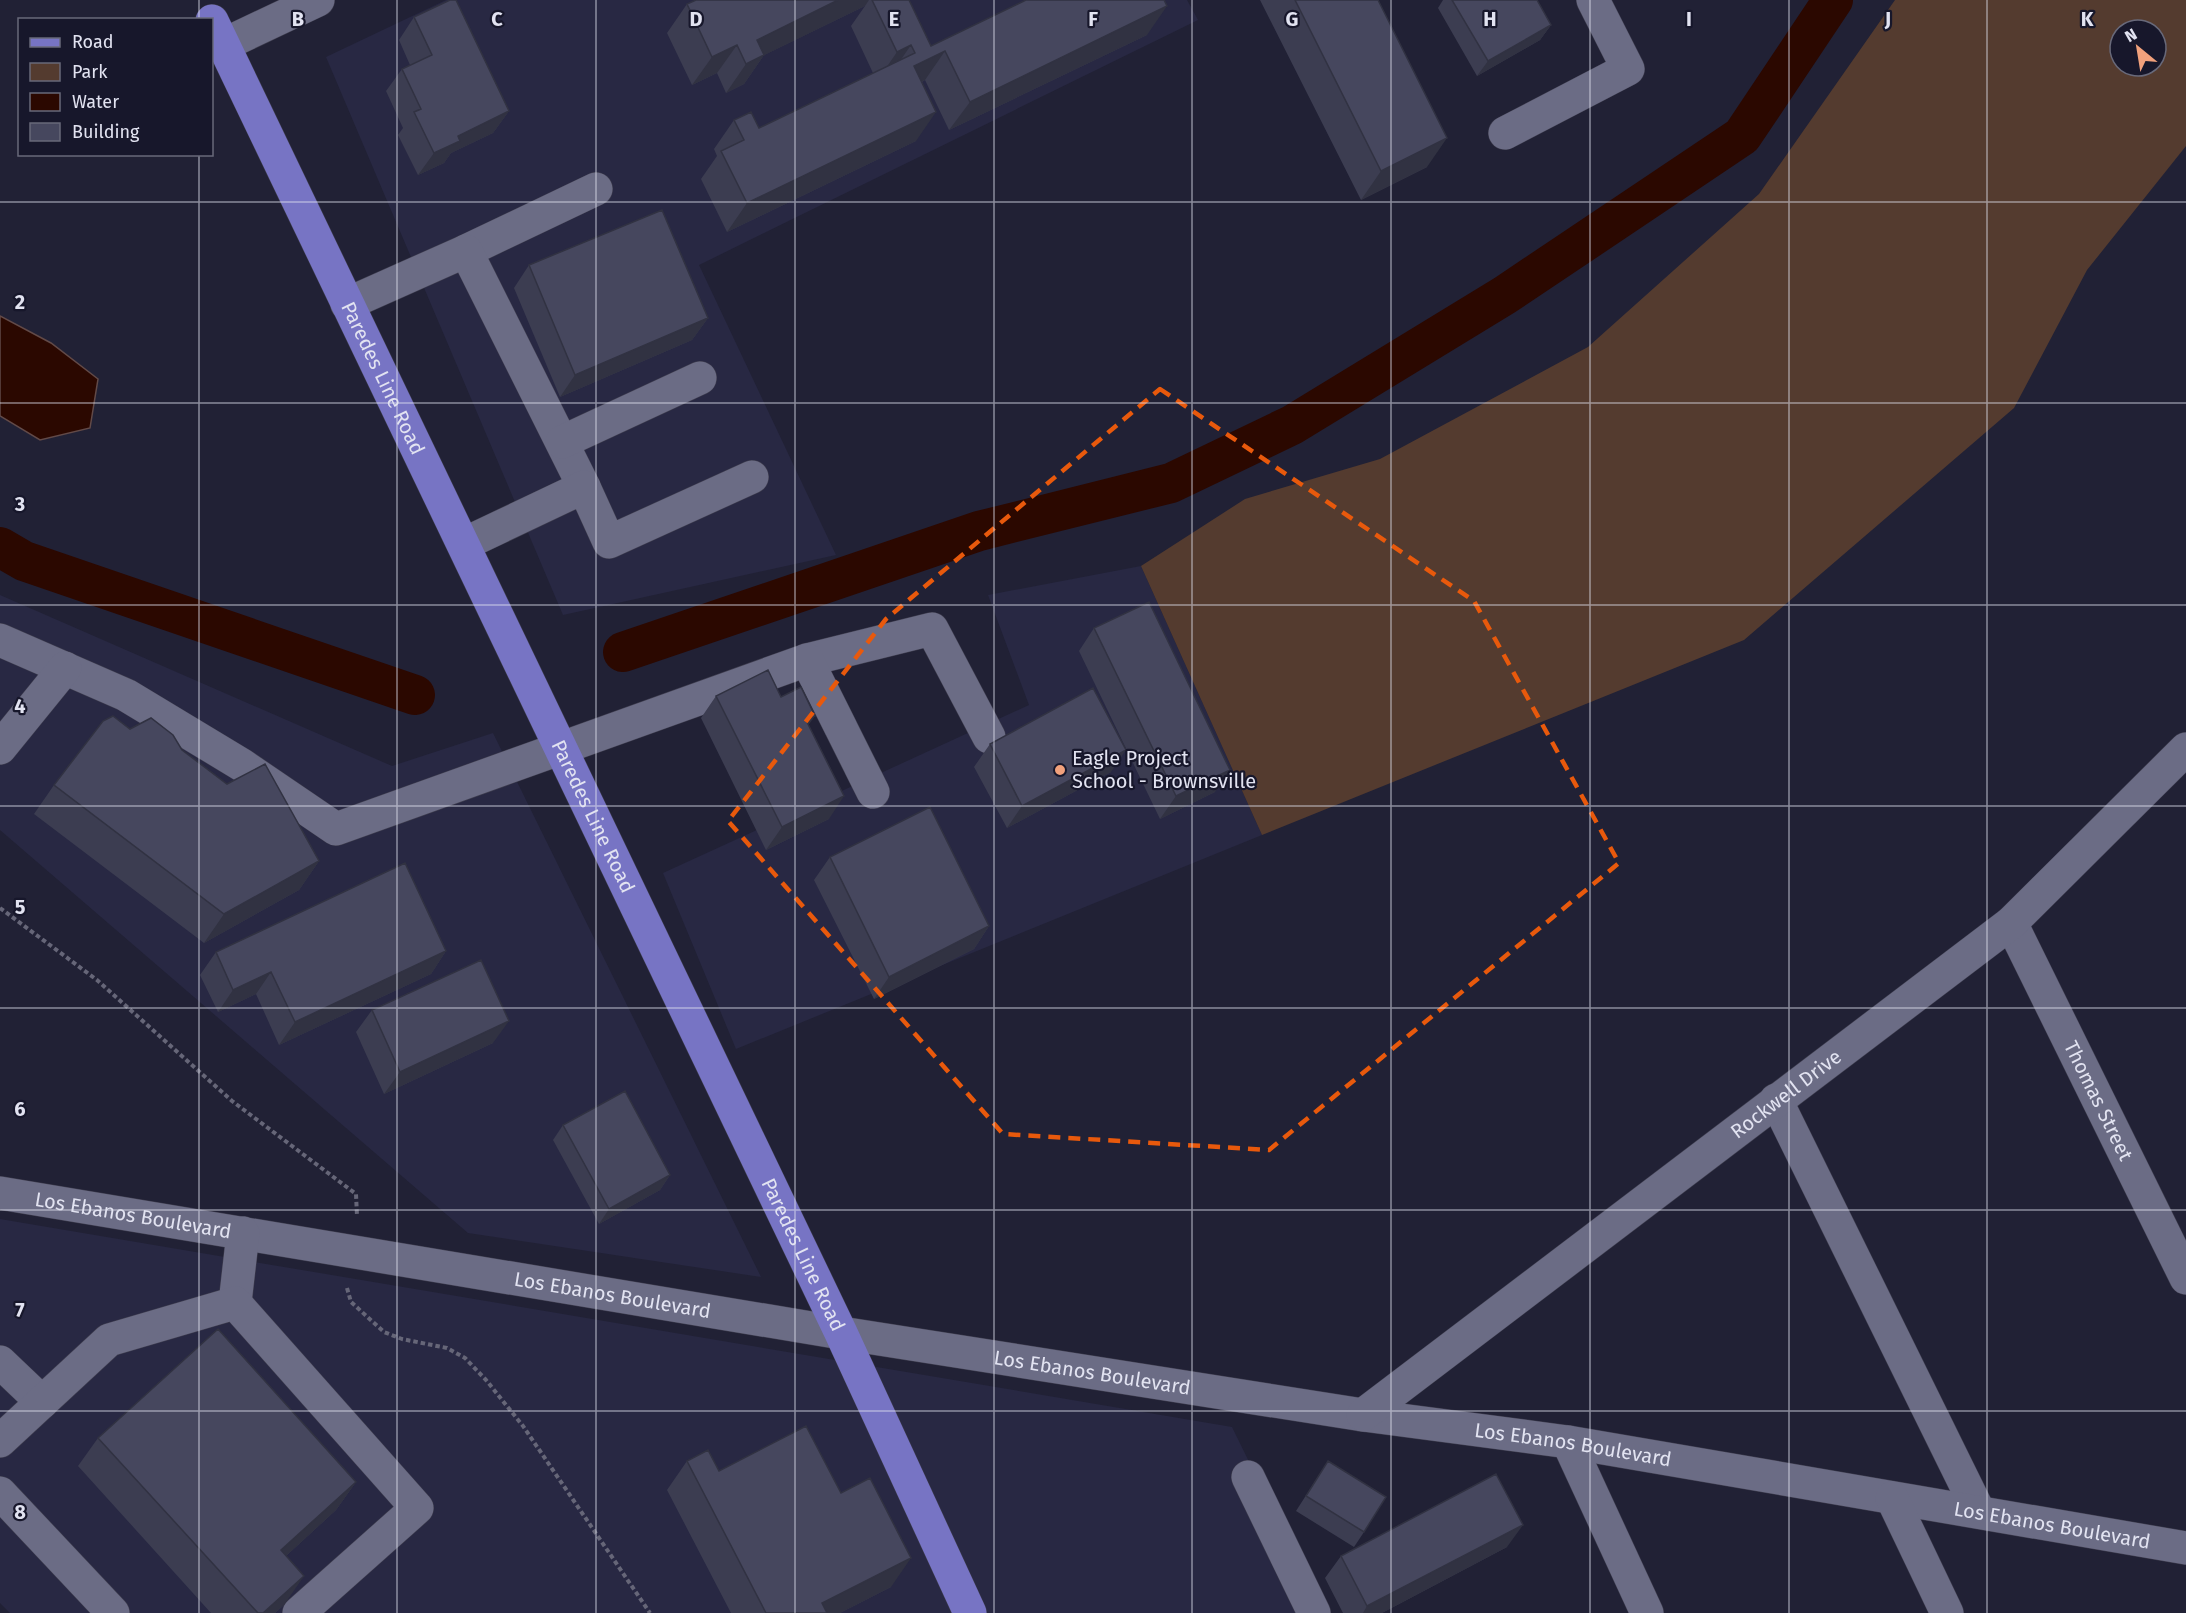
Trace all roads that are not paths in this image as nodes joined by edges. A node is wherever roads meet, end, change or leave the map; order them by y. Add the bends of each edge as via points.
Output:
1 (201, 0) edge
2 (318, 0) edge
3 (1593, 0) edge
4 (210, 18) edge
5 (215, 29) edge
6 (1505, 133) dead end
7 (596, 189) dead end
8 (466, 251) junction
9 (348, 304) junction
10 (700, 378) dead end
11 (562, 442) junction
12 (752, 477) dead end
13 (584, 487) junction
14 (464, 544) junction
15 (0, 640) edge
16 (807, 660) junction
17 (65, 668) junction
18 (989, 737) dead end
19 (0, 748) edge
20 (560, 748) junction
21 (2186, 749) edge
22 (873, 792) dead end
23 (2010, 923) junction
24 (1776, 1100) junction
25 (0, 1193) edge
26 (243, 1233) junction
27 (2186, 1278) edge
28 (235, 1303) junction
29 (841, 1333) junction
30 (0, 1362) edge
31 (42, 1402) junction
32 (1363, 1414) junction
33 (0, 1441) edge
34 (1568, 1442) junction
35 (1248, 1477) dead end
36 (0, 1493) edge
37 (1892, 1498) junction
38 (1979, 1512) junction
39 (2186, 1548) edge
40 (113, 1613) edge
41 (299, 1613) edge
42 (970, 1613) edge
43 (1314, 1613) edge
44 (1647, 1613) edge
45 (1947, 1613) edge

1 - 4 main road, Paredes Line Road
2 - 5 street
3 - 6 street via 1628,69
5 - 9 main road, Paredes Line Road
7 - 8 street
8 - 9 street
8 - 11 street
9 - 14 main road, Paredes Line Road
10 - 11 street
11 - 13 street
12 - 13 street via 609,542
13 - 14 street
14 - 20 main road, Paredes Line Road
15 - 17 street
16 - 18 street via 932,629
16 - 20 street
16 - 22 street
17 - 19 street
17 - 20 street via 126,695 242,765 336,829
20 - 29 main road, Paredes Line Road
21 - 23 street, Rockwell Drive
23 - 24 street, Rockwell Drive
23 - 27 street, Thomas Street
24 - 32 street, Rockwell Drive
24 - 38 street
25 - 26 street, Los Ebanos Boulevard
26 - 28 street
26 - 29 street, Los Ebanos Boulevard
28 - 31 street via 109,1340
28 - 41 street via 417,1508
29 - 32 street, Los Ebanos Boulevard
29 - 42 main road, Paredes Line Road
30 - 31 street
31 - 33 street
32 - 34 street, Los Ebanos Boulevard
34 - 37 street, Los Ebanos Boulevard
34 - 44 street
35 - 43 street
36 - 40 street
37 - 38 street, Los Ebanos Boulevard
37 - 45 street
38 - 39 street, Los Ebanos Boulevard

